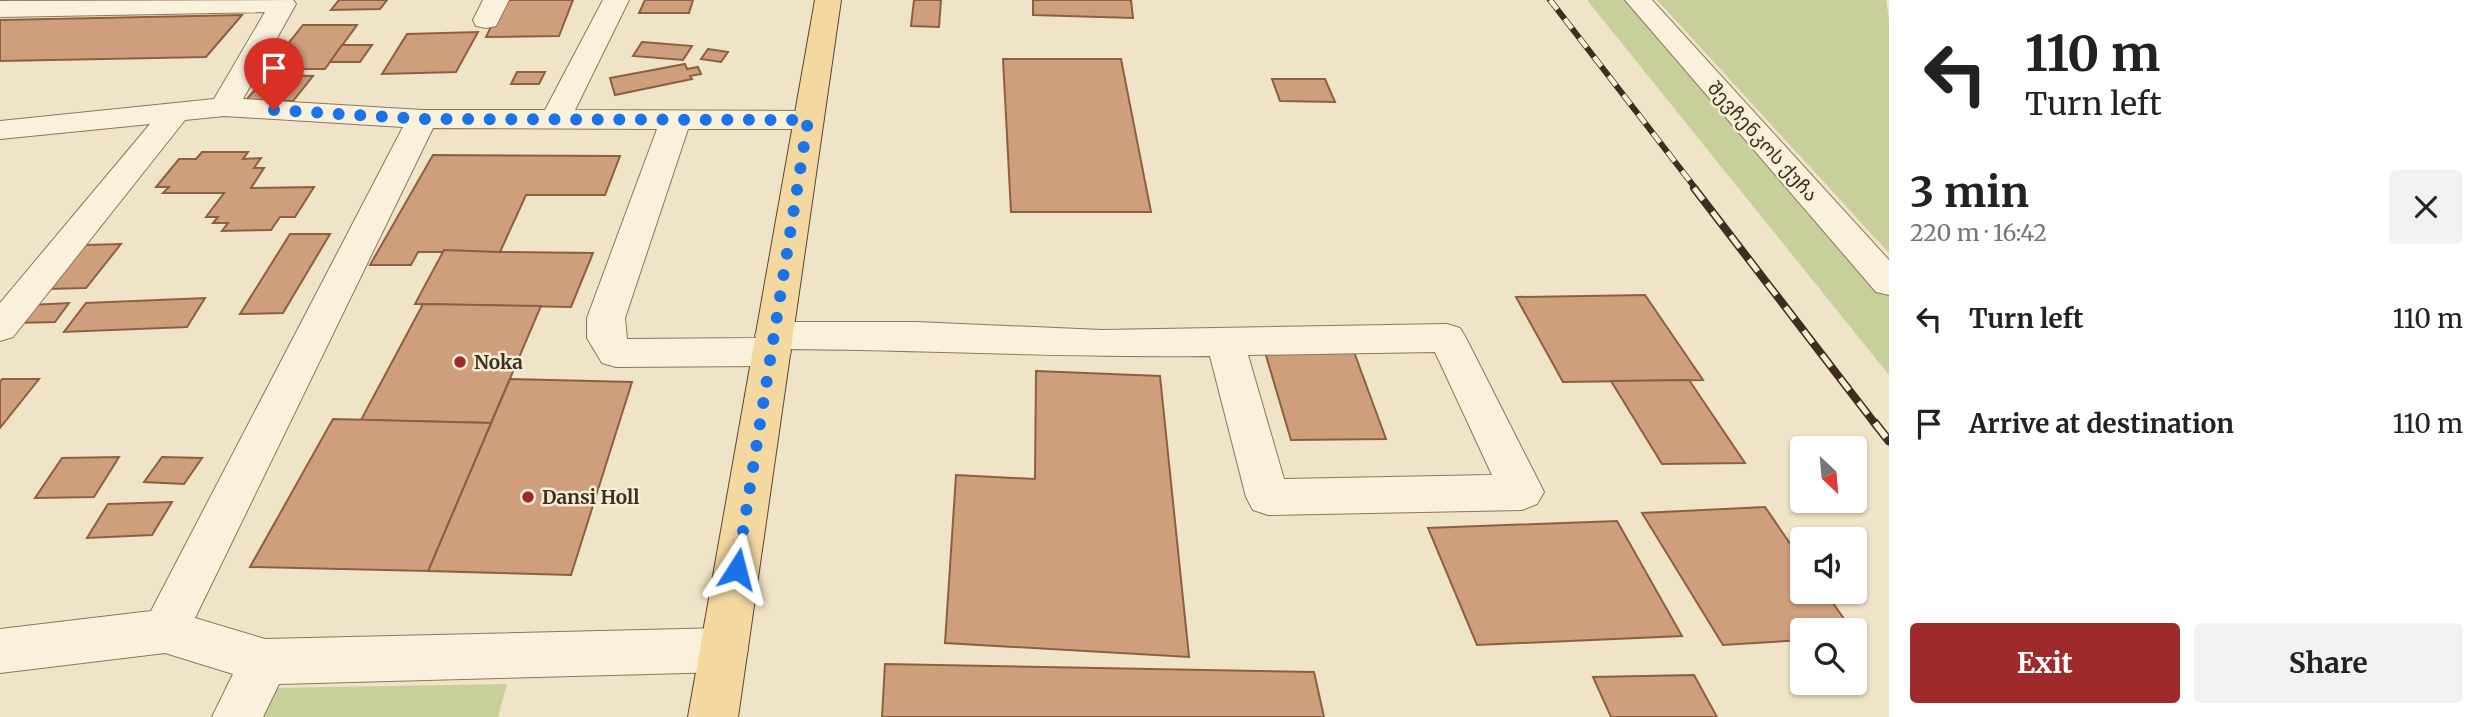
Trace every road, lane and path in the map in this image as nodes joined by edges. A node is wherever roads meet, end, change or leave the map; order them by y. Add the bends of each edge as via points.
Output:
1 (616, 0) edge
2 (828, 0) edge
3 (1638, 0) edge
4 (285, 2) edge
5 (0, 9) edge
6 (224, 107) junction
7 (176, 112) junction
8 (422, 119) junction
9 (556, 119) junction
10 (676, 119) junction
11 (808, 120) junction
12 (0, 130) edge
13 (1889, 282) edge
14 (0, 328) edge
15 (1224, 342) junction
16 (773, 344) junction
17 (166, 631) junction
18 (724, 650) junction
19 (0, 651) edge
20 (265, 662) junction
21 (237, 717) edge
22 (713, 717) edge

1 - 9 street
2 - 11 main road
3 - 13 street, შევჩენკოს ქუჩა
4 - 5 street
4 - 6 street
6 - 7 street
6 - 8 street
7 - 12 street
7 - 14 street
8 - 9 street
8 - 17 street
9 - 10 street
10 - 11 street
10 - 16 street via 606,318 606,338 616,353
11 - 16 main road
15 - 15 street via 1268,497 1522,492 1447,338
15 - 16 street via 1102,344 916,336
16 - 18 main road
17 - 19 street
17 - 20 street
18 - 20 street
18 - 22 main road
20 - 21 street

